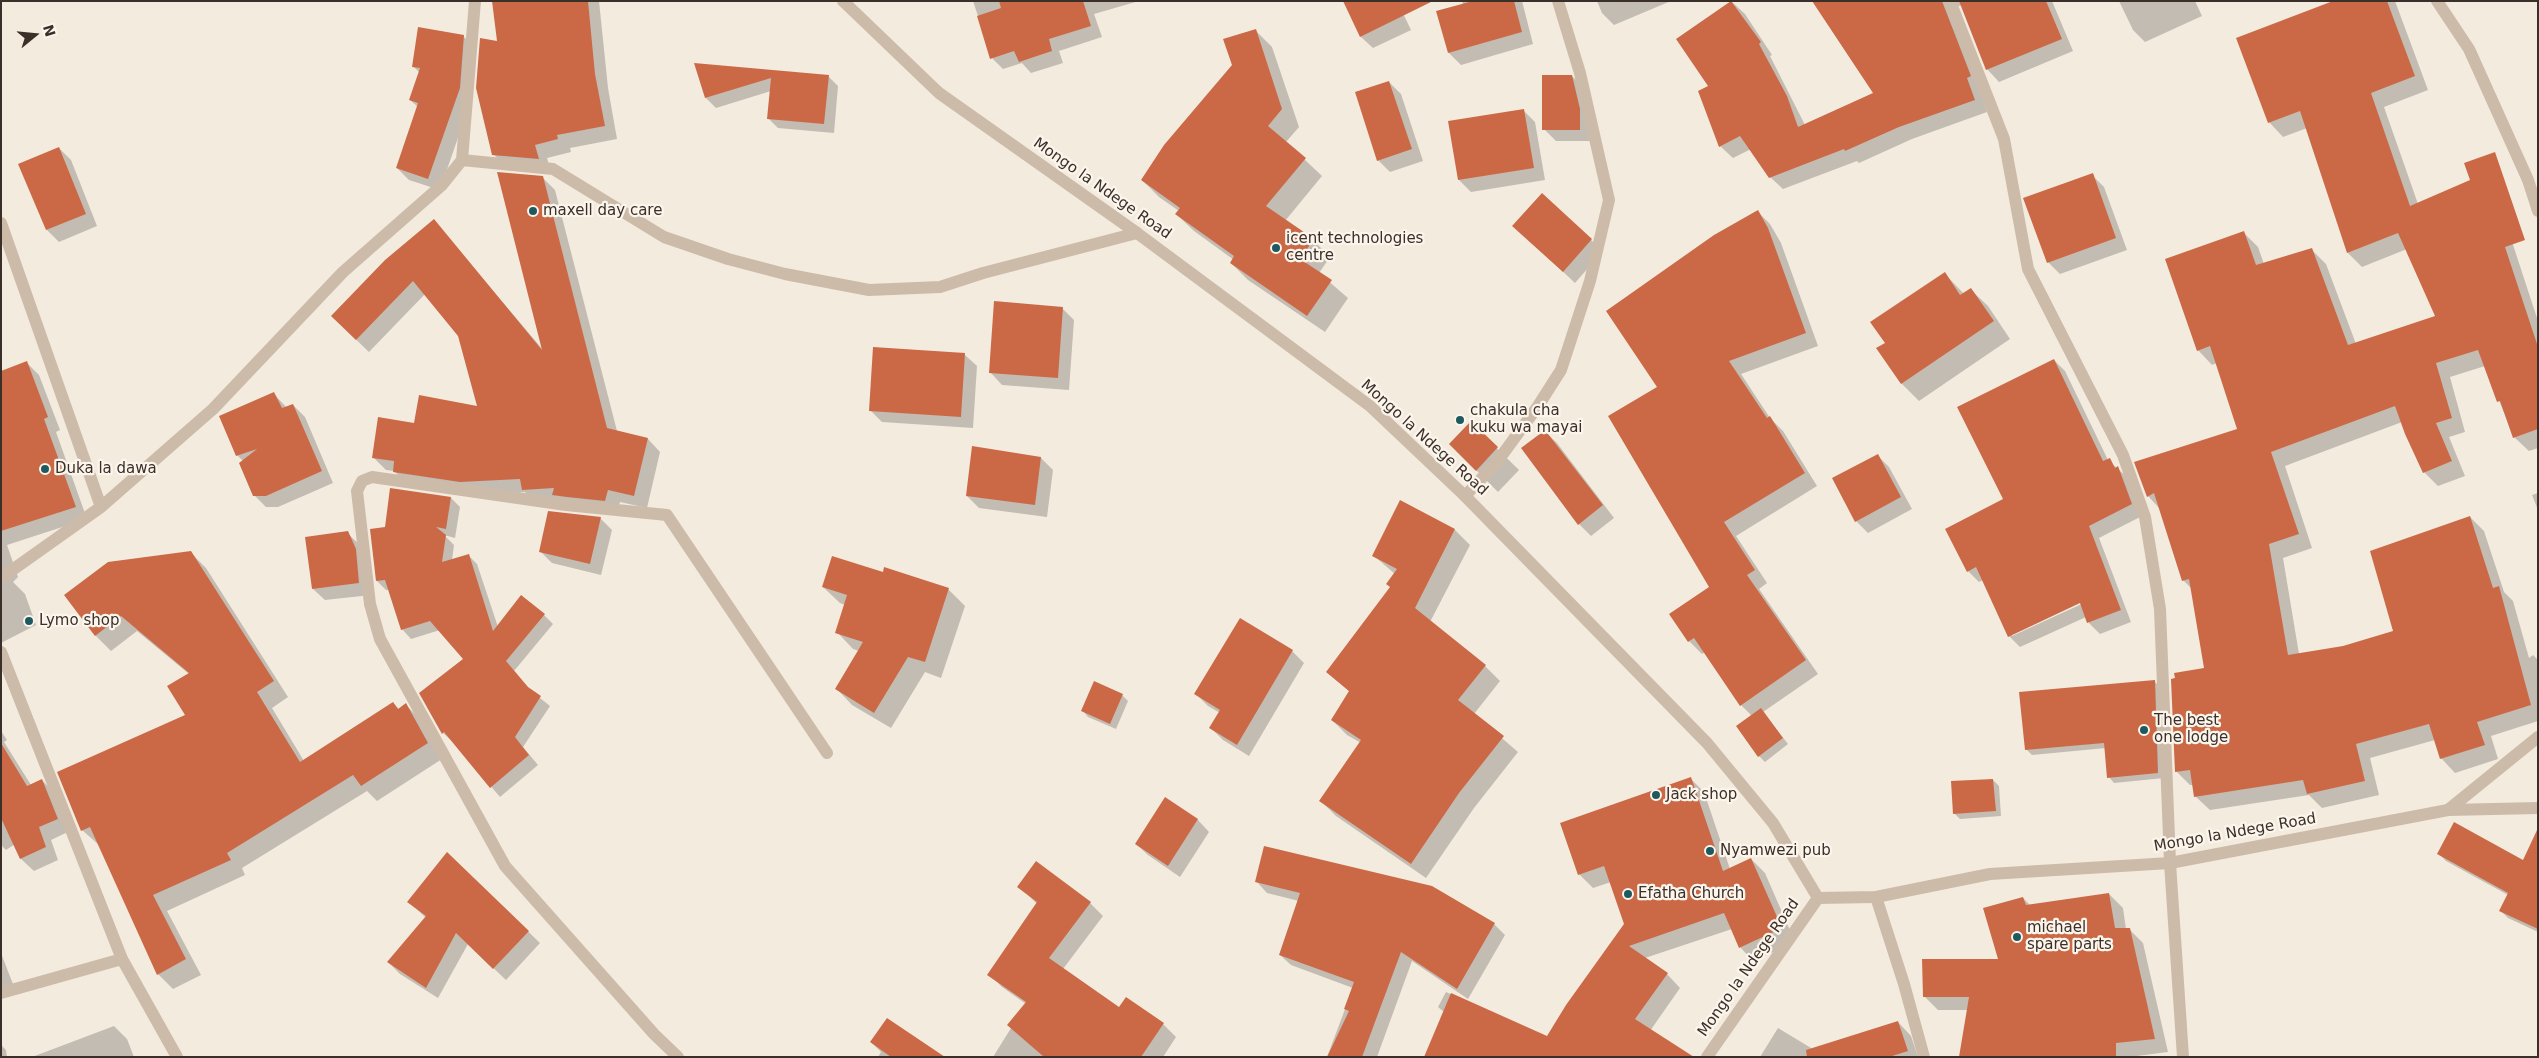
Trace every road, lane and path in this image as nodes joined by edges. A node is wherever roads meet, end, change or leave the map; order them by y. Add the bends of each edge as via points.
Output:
1 (475, 1) edge
2 (843, 1) edge
3 (1558, 1) edge
4 (1950, 1) edge
5 (2437, 1) edge
6 (462, 160) junction
7 (2538, 211) edge
8 (1, 223) edge
9 (1137, 233) junction
10 (1465, 496) junction
11 (101, 507) junction
12 (1, 578) edge
13 (1, 652) edge
14 (2538, 737) edge
15 (827, 754) dead end
16 (2538, 808) edge
17 (2448, 810) junction
18 (2170, 863) junction
19 (1876, 897) junction
20 (1818, 898) junction
21 (122, 959) junction
22 (1, 993) edge
23 (176, 1057) edge
24 (678, 1057) edge
25 (1707, 1057) edge
26 (1924, 1057) edge
27 (2182, 1057) edge

1 - 6 street
2 - 9 street, Mongo la Ndege Road via 939,93
3 - 10 street via 1580,73 1609,200 1590,281 1561,370 1497,462
4 - 18 street via 2004,139 2028,269 2123,454 2145,517 2160,609
5 - 7 street via 2470,49 2528,180
6 - 9 street via 553,168 664,236 728,259 869,290 940,287
6 - 11 street via 442,185 343,272 213,409
8 - 11 street
9 - 10 street, Mongo la Ndege Road via 1370,406
10 - 20 street, Mongo la Ndege Road via 1707,743 1773,823
11 - 12 street
13 - 21 street
14 - 17 street
15 - 24 street via 667,515 566,505 372,477 362,481 357,491 370,604 380,639 505,866
16 - 17 street, Mongo la Ndege Road
17 - 18 street, Mongo la Ndege Road
18 - 19 street, Mongo la Ndege Road via 1990,874
18 - 27 street
19 - 20 street, Mongo la Ndege Road
19 - 26 street
20 - 25 street, Mongo la Ndege Road
21 - 22 street
21 - 23 street

